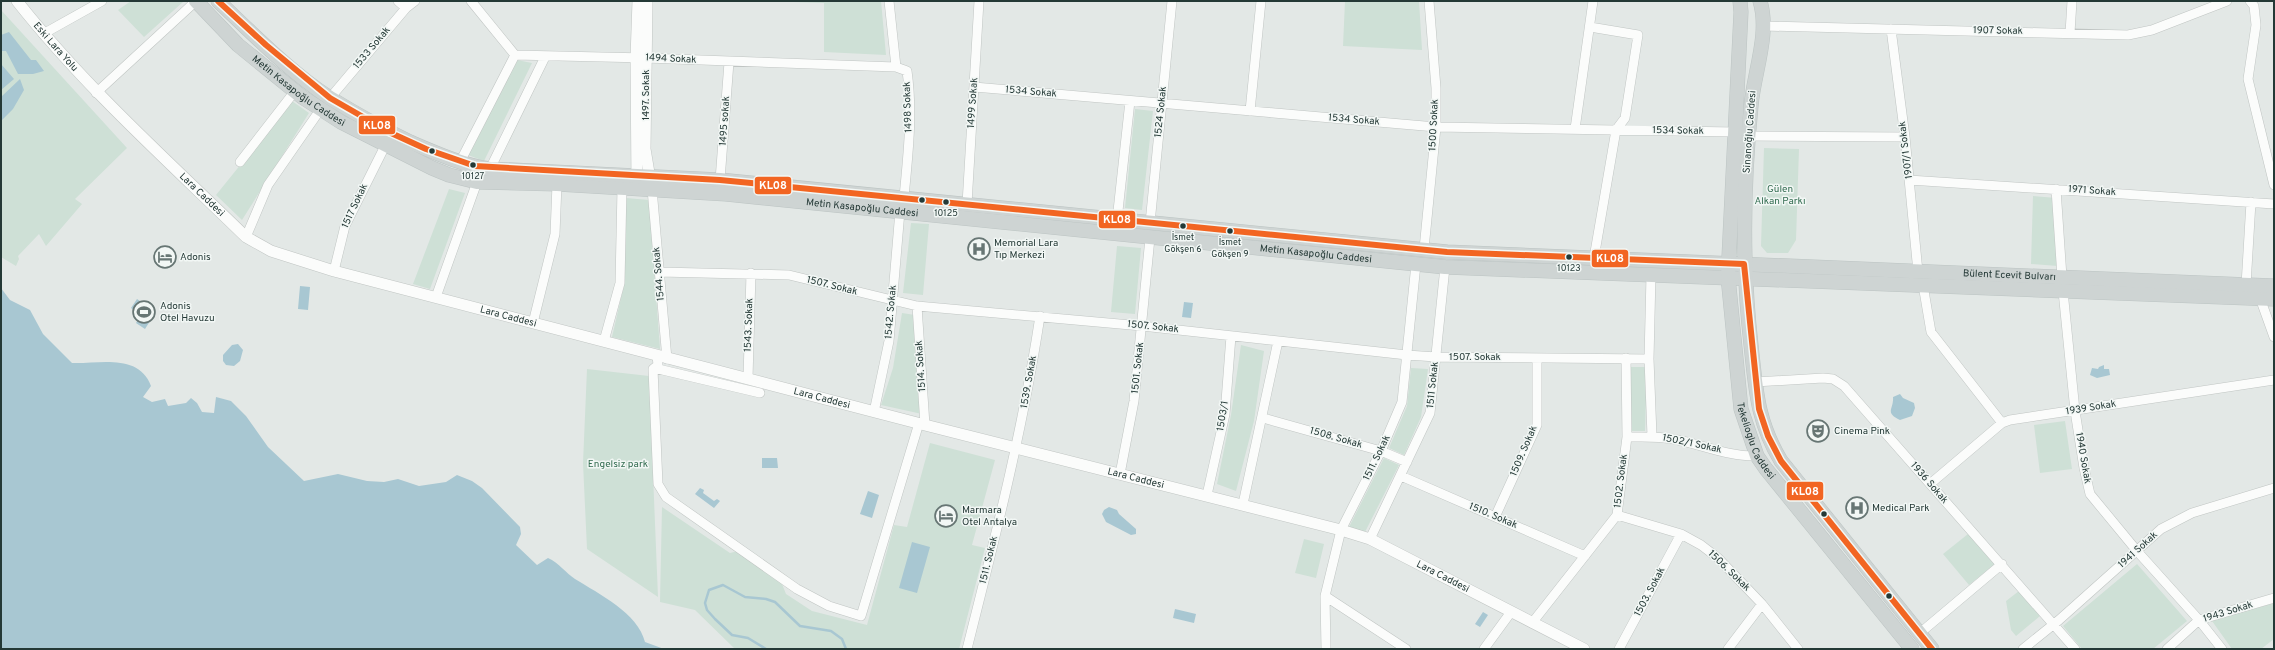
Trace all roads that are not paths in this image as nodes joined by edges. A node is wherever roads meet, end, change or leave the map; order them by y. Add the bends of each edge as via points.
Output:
1 (17, 1) edge
2 (102, 1) edge
3 (196, 1) edge
4 (218, 1) edge
5 (398, 1) edge
6 (415, 1) edge
7 (471, 1) edge
8 (638, 1) edge
9 (647, 1) edge
10 (889, 1) edge
11 (979, 1) edge
12 (1172, 1) edge
13 (1261, 1) edge
14 (1429, 1) edge
15 (1594, 1) edge
16 (1740, 1) edge
17 (1760, 1) edge
18 (2072, 1) edge
19 (2227, 1) edge
20 (2252, 2) edge
21 (406, 8) junction
22 (1764, 26) junction
23 (1590, 27) junction
24 (1891, 29) junction
25 (2070, 33) junction
26 (43, 34) junction
27 (515, 55) junction
28 (545, 57) junction
29 (641, 58) junction
30 (729, 62) junction
31 (896, 67) junction
32 (974, 87) junction
33 (295, 92) junction
34 (96, 93) junction
35 (330, 98) junction
36 (1130, 101) junction
37 (1161, 104) junction
38 (320, 110) junction
39 (1250, 111) junction
40 (1436, 127) junction
41 (1575, 129) junction
42 (1616, 130) junction
43 (1742, 134) junction
44 (1905, 137) junction
45 (385, 146) junction
46 (240, 162) dead end
47 (460, 162) junction
48 (490, 169) junction
49 (720, 180) junction
50 (1909, 180) junction
51 (477, 182) junction
52 (644, 183) junction
53 (557, 184) junction
54 (2274, 185) edge
55 (622, 188) junction
56 (2056, 189) junction
57 (904, 197) junction
58 (2251, 202) junction
59 (967, 204) junction
60 (2274, 204) edge
61 (900, 211) junction
62 (1117, 220) junction
63 (1150, 223) junction
64 (246, 236) junction
65 (1150, 238) junction
66 (1424, 250) junction
67 (1594, 258) junction
68 (1727, 263) junction
69 (1416, 264) junction
70 (1445, 267) junction
71 (334, 271) junction
72 (1744, 271) junction
73 (660, 272) junction
74 (1918, 272) junction
75 (751, 273) junction
76 (1650, 275) junction
77 (2062, 277) junction
78 (1728, 278) junction
79 (2246, 285) junction
80 (1923, 286) junction
81 (2274, 286) edge
82 (2063, 291) junction
83 (436, 296) junction
84 (2267, 299) edge
85 (892, 301) junction
86 (917, 306) junction
87 (1040, 316) junction
88 (533, 323) junction
89 (1142, 326) junction
90 (1231, 336) junction
91 (2274, 337) edge
92 (1278, 341) junction
93 (604, 342) junction
94 (1407, 355) junction
95 (662, 357) junction
96 (1436, 357) junction
97 (1537, 358) junction
98 (1626, 358) junction
99 (1649, 358) junction
100 (654, 368) junction
101 (748, 378) junction
102 (2274, 380) edge
103 (1755, 382) junction
104 (760, 393) dead end
105 (2075, 411) junction
106 (874, 412) junction
107 (1263, 418) junction
108 (2002, 423) junction
109 (922, 424) junction
110 (1652, 436) junction
111 (1626, 437) junction
112 (1016, 448) junction
113 (1381, 451) junction
114 (1757, 456) junction
115 (1408, 462) junction
116 (1120, 474) junction
117 (1401, 476) junction
118 (1930, 484) junction
119 (2274, 488) edge
120 (1207, 495) junction
121 (1243, 504) junction
122 (1617, 515) junction
123 (1495, 516) junction
124 (1341, 530) junction
125 (1681, 534) junction
126 (1370, 539) junction
127 (2137, 551) junction
128 (1585, 556) junction
129 (2002, 564) junction
130 (1325, 596) junction
131 (2274, 598) edge
132 (1762, 604) junction
133 (1511, 612) junction
134 (2199, 620) junction
135 (1532, 623) junction
136 (2054, 624) junction
137 (1920, 633) junction
138 (967, 649) edge
139 (1326, 649) edge
140 (1406, 649) edge
141 (1484, 649) edge
142 (1584, 649) edge
143 (1619, 649) edge
144 (1728, 649) edge
145 (1798, 649) edge
146 (1912, 649) edge
147 (1932, 649) edge
148 (2023, 649) edge
149 (2075, 649) edge
150 (2167, 649) edge
151 (2222, 649) edge

1 - 26 street, Eski Lara Yolu
2 - 26 street
3 - 33 main road, Metin Kasapoğlu Caddesi via 238,46
3 - 34 street
4 - 35 main road, Metin Kasapoğlu Caddesi via 266,46
5 - 21 street
6 - 21 street, 1533 Sokak
7 - 27 street
8 - 29 street, 1497. Sokak
9 - 29 street, 1497. Sokak
10 - 31 street
11 - 32 street, 1499 Sokak
12 - 37 street, 1524 Sokak
13 - 39 street
14 - 40 street, 1500 Sokak
15 - 23 street
16 - 43 main road, Si̇nanoğlu Caddesi
17 - 22 main road, Si̇nanoğlu Caddesi
18 - 25 street
19 - 25 street, 1907 Sokak via 2146,31 2128,35
20 - 54 street via 2256,25 2248,79
21 - 35 street, 1533 Sokak
22 - 24 street, 1907 Sokak
22 - 43 main road, Si̇nanoğlu Caddesi
23 - 41 street
23 - 42 street via 1638,35 1624,118
24 - 25 street, 1907 Sokak
24 - 44 street, 1907/1 Sokak
26 - 34 street, Eski Lara Yolu
27 - 28 street, 1494 Sokak
27 - 47 street
28 - 29 street, 1494 Sokak
28 - 48 street
29 - 30 street, 1494 Sokak
29 - 52 street, 1497. Sokak
30 - 31 street, 1494 Sokak
30 - 49 street, 1495 sokak
31 - 57 street, 1498 Sokak via 907,71 910,94
32 - 36 street, 1534 Sokak
32 - 59 street, 1499 Sokak
33 - 38 main road, Metin Kasapoğlu Caddesi
33 - 46 street
34 - 64 street, Lara Caddesi
35 - 47 main road, Metin Kasapoğlu Caddesi via 391,133
36 - 37 street, 1534 Sokak
36 - 62 street
37 - 39 street, 1534 Sokak
37 - 63 street, 1524 Sokak
38 - 45 main road, Metin Kasapoğlu Caddesi
38 - 64 street via 268,185
39 - 40 street, 1534 Sokak
40 - 41 street, 1534 Sokak
40 - 66 street, 1500 Sokak
41 - 42 street, 1534 Sokak
42 - 43 street, 1534 Sokak
42 - 67 street
43 - 44 street, 1534 Sokak
43 - 68 main road, Si̇nanoğlu Caddesi
43 - 72 main road, Si̇nanoğlu Caddesi
44 - 50 street, 1907/1 Sokak
45 - 51 main road, Metin Kasapoğlu Caddesi via 448,175
45 - 71 street, 1517 Sokak via 345,226
47 - 48 main road, Metin Kasapoğlu Caddesi
48 - 52 main road, Metin Kasapoğlu Caddesi
49 - 52 main road, Metin Kasapoğlu Caddesi
49 - 57 main road, Metin Kasapoğlu Caddesi
50 - 56 street, 1971 Sokak
50 - 74 street, 1907/1 Sokak
51 - 53 main road, Metin Kasapoğlu Caddesi
51 - 83 street
52 - 55 main road, Metin Kasapoğlu Caddesi
52 - 61 main road, Metin Kasapoğlu Caddesi via 726,194
52 - 73 street, 1544. Sokak
53 - 55 main road, Metin Kasapoğlu Caddesi
53 - 88 street via 555,234
55 - 93 street via 620,283
56 - 58 street, 1971 Sokak
56 - 77 street
57 - 59 main road, Metin Kasapoğlu Caddesi
58 - 60 street, 1971 Sokak
58 - 79 street
59 - 62 main road, Metin Kasapoğlu Caddesi
61 - 65 main road, Metin Kasapoğlu Caddesi
61 - 85 street, 1542. Sokak
62 - 63 main road, Metin Kasapoğlu Caddesi
63 - 66 main road, Metin Kasapoğlu Caddesi
64 - 71 street, Lara Caddesi via 271,251
65 - 69 main road, Metin Kasapoğlu Caddesi
65 - 89 street, 1501. Sokak
66 - 67 main road, Metin Kasapoğlu Caddesi
67 - 68 main road, Metin Kasapoğlu Caddesi
68 - 72 main road, Metin Kasapoğlu Caddesi
68 - 78 main road, Si̇nanoğlu Caddesi
69 - 70 main road, Metin Kasapoğlu Caddesi
69 - 94 street, 1511. Sokak
70 - 76 main road, Metin Kasapoğlu Caddesi
70 - 96 street, 1511 Sokak
71 - 83 street, Lara Caddesi
72 - 74 main road, Bülent Ecevit Bulvarı
72 - 78 main road, Metin Kasapoğlu Caddesi
72 - 80 main road, Bülent Ecevit Bulvarı
72 - 103 main road, Tekelioglu Caddesi
73 - 75 street, 1507. Sokak
73 - 95 street, 1544. Sokak
74 - 77 main road, Bülent Ecevit Bulvarı
75 - 85 street, 1507. Sokak via 788,275
75 - 101 street, 1543. Sokak
76 - 78 main road, Metin Kasapoğlu Caddesi
76 - 99 street
77 - 79 main road, Bülent Ecevit Bulvarı
78 - 114 main road, Tekelioglu Caddesi via 1741,409
79 - 81 main road, Bülent Ecevit Bulvarı
80 - 82 main road, Bülent Ecevit Bulvarı
80 - 108 street via 1930,332
82 - 84 main road, Bülent Ecevit Bulvarı
82 - 105 street, 1940 Sokak
83 - 88 street, Lara Caddesi
84 - 91 street
85 - 86 street, 1507. Sokak
85 - 106 street, 1542. Sokak via 889,341
86 - 87 street, 1507. Sokak
86 - 109 street, 1514. Sokak
87 - 89 street, 1507. Sokak
87 - 112 street, 1539. Sokak via 1031,377
88 - 93 street, Lara Caddesi
89 - 90 street, 1507. Sokak
89 - 116 street, 1501. Sokak via 1134,401
90 - 92 street, 1507. Sokak
90 - 120 street, 1503/1 via 1225,414
92 - 94 street, 1507. Sokak
92 - 107 street
93 - 95 street, Lara Caddesi
94 - 96 street, 1507. Sokak
94 - 113 street, 1511. Sokak via 1402,402
95 - 100 street, 1544. Sokak
95 - 101 street, Lara Caddesi
96 - 97 street, 1507. Sokak
96 - 115 street, 1511 Sokak via 1430,413
97 - 98 street, 1507. Sokak
97 - 123 street, 1509. Sokak via 1537,425
98 - 99 street, 1507. Sokak
98 - 111 street, 1502. Sokak
99 - 110 street
100 - 104 street
100 - 109 street via 658,484 666,497 798,589 829,606 861,616
101 - 106 street, Lara Caddesi
102 - 105 street, 1939 Sokak
103 - 118 street, 1936 Sokak via 1823,378 1839,382
103 - 137 main road, Tekelioglu Caddesi via 1763,426 1782,461
105 - 108 street, 1939 Sokak
105 - 127 street, 1940 Sokak via 2090,494
106 - 109 street, Lara Caddesi
107 - 113 street, 1508. Sokak
107 - 121 street
108 - 118 street
109 - 112 street, Lara Caddesi
110 - 111 street, 1502/1 Sokak
110 - 114 street, 1502/1 Sokak
111 - 122 street, 1502. Sokak
112 - 116 street, Lara Caddesi
112 - 138 street, 1511. Sokak
113 - 115 street, 1508. Sokak
113 - 124 street, 1511. Sokak
114 - 146 main road, Tekelioglu Caddesi
115 - 117 street, 1511 Sokak
116 - 120 street, Lara Caddesi
117 - 123 street, 1510. Sokak
117 - 126 street, 1511 Sokak
118 - 129 street, 1936 Sokak
119 - 127 street, 1941 Sokak via 2176,520 2161,529
120 - 121 street, Lara Caddesi
121 - 124 street, Lara Caddesi
122 - 125 street, 1506. Sokak
122 - 128 street, 1502. Sokak
123 - 128 street, 1510. Sokak
124 - 126 street, Lara Caddesi
124 - 130 street, 1511. Sokak
125 - 132 street, 1506. Sokak via 1718,558
125 - 143 street, 1503. Sokak
126 - 133 street, Lara Caddesi
127 - 134 street, 1940 Sokak
127 - 136 street, 1941 Sokak
128 - 135 street, 1502. Sokak
129 - 136 street, 1936 Sokak
129 - 137 street
130 - 139 street, 1511. Sokak
130 - 140 street
131 - 134 street, 1943 Sokak
132 - 144 street
132 - 145 street, 1506. Sokak
133 - 135 street, Lara Caddesi
133 - 141 street
134 - 150 street, 1943 Sokak
134 - 151 street, 1940 Sokak
135 - 142 street, Lara Caddesi
136 - 148 street, 1941 Sokak
136 - 149 street, 1936 Sokak
137 - 147 main road, Tekelioglu Caddesi

